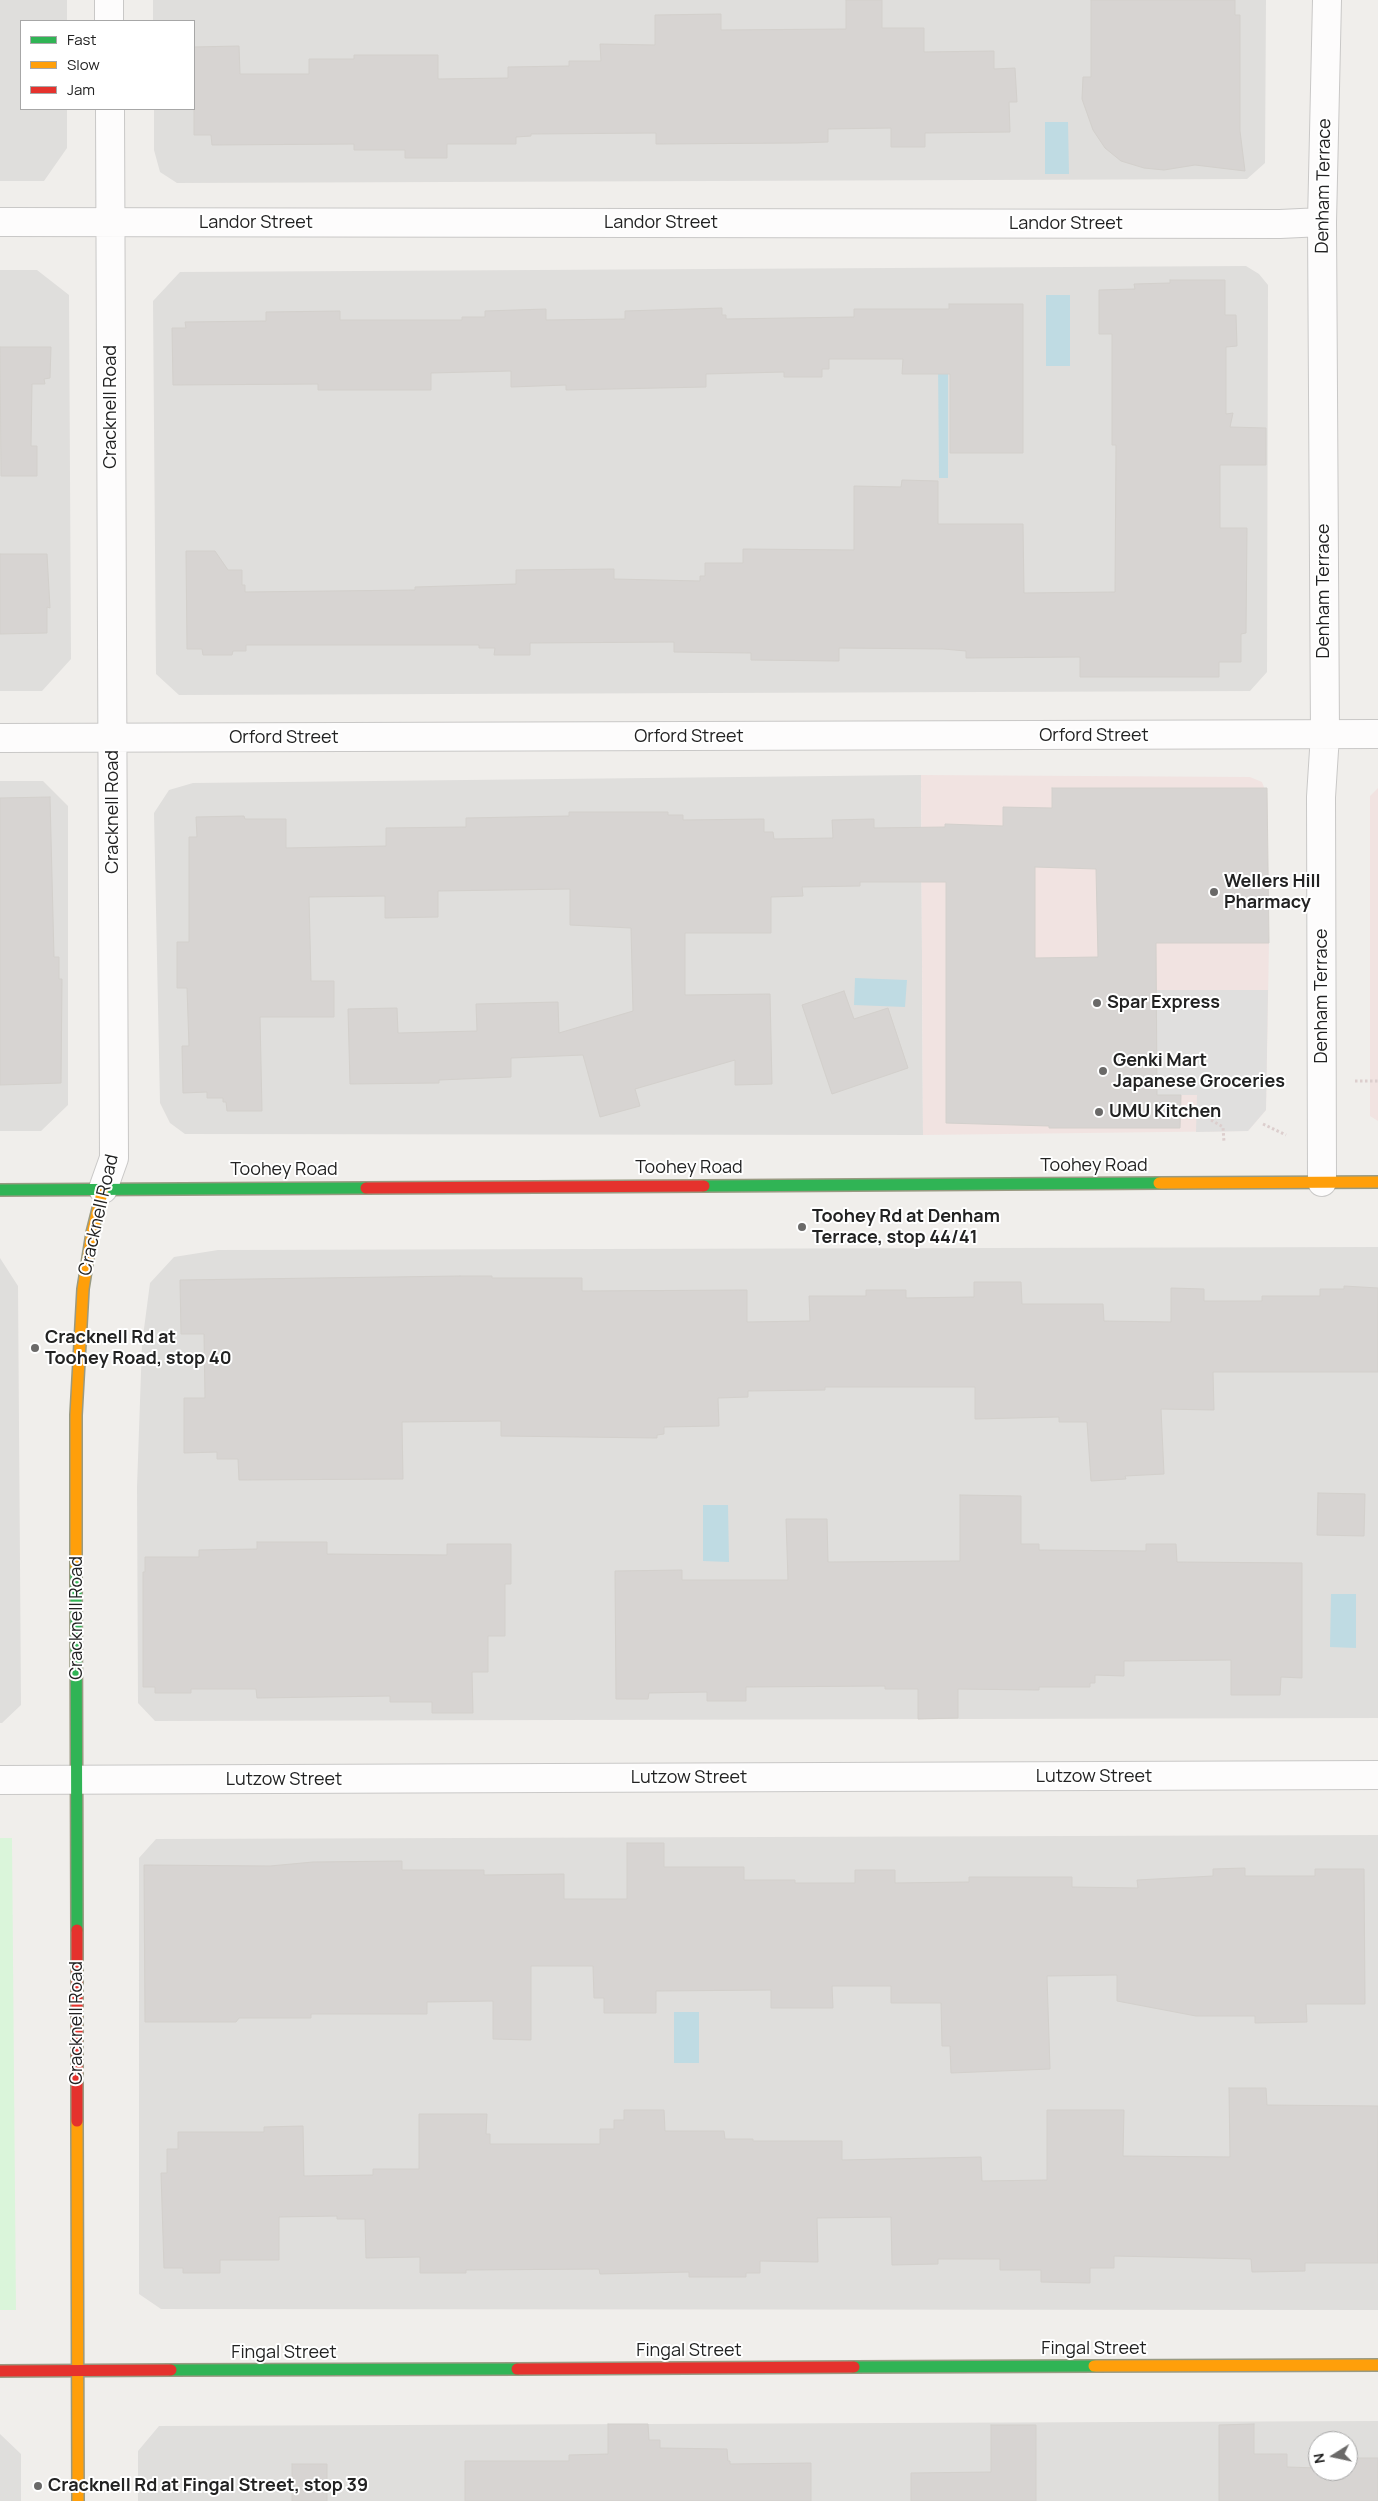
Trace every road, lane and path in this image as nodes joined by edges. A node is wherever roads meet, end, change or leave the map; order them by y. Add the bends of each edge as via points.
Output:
1 (109, 0) edge
2 (1327, 0) edge
3 (109, 20) edge
4 (110, 110) edge
5 (0, 222) edge
6 (110, 222) junction
7 (1322, 222) junction
8 (1378, 734) edge
9 (1325, 735) junction
10 (0, 738) edge
11 (113, 738) junction
12 (1210, 1120) dead end
13 (1263, 1124) dead end
14 (1286, 1136) dead end
15 (1224, 1142) dead end
16 (1322, 1182) junction
17 (1378, 1182) edge
18 (103, 1189) junction
19 (0, 1190) edge
20 (1378, 1775) edge
21 (0, 1780) edge
22 (77, 1781) junction
23 (1378, 2366) edge
24 (78, 2370) junction
25 (0, 2371) edge
26 (78, 2501) edge

1 - 3 street
2 - 7 street, Denham Terrace
4 - 6 street, Cracknell Road
5 - 6 street, Landor Street
6 - 7 street, Landor Street
6 - 11 street, Cracknell Road
7 - 9 street, Denham Terrace
8 - 9 street, Orford Street
9 - 11 street, Orford Street
9 - 16 street, Denham Terrace via 1321,797
10 - 11 street, Orford Street
11 - 18 street, Cracknell Road via 114,1158
12 - 15 path via 1223,1127
13 - 14 path
16 - 17 street, Toohey Road
16 - 18 street, Toohey Road
18 - 19 street, Toohey Road
18 - 22 street, Cracknell Road via 83,1289 76,1415
20 - 22 street, Lutzow Street
21 - 22 street, Lutzow Street
22 - 24 street, Cracknell Road
23 - 24 street, Fingal Street
24 - 25 street, Fingal Street
24 - 26 street, Cracknell Road

